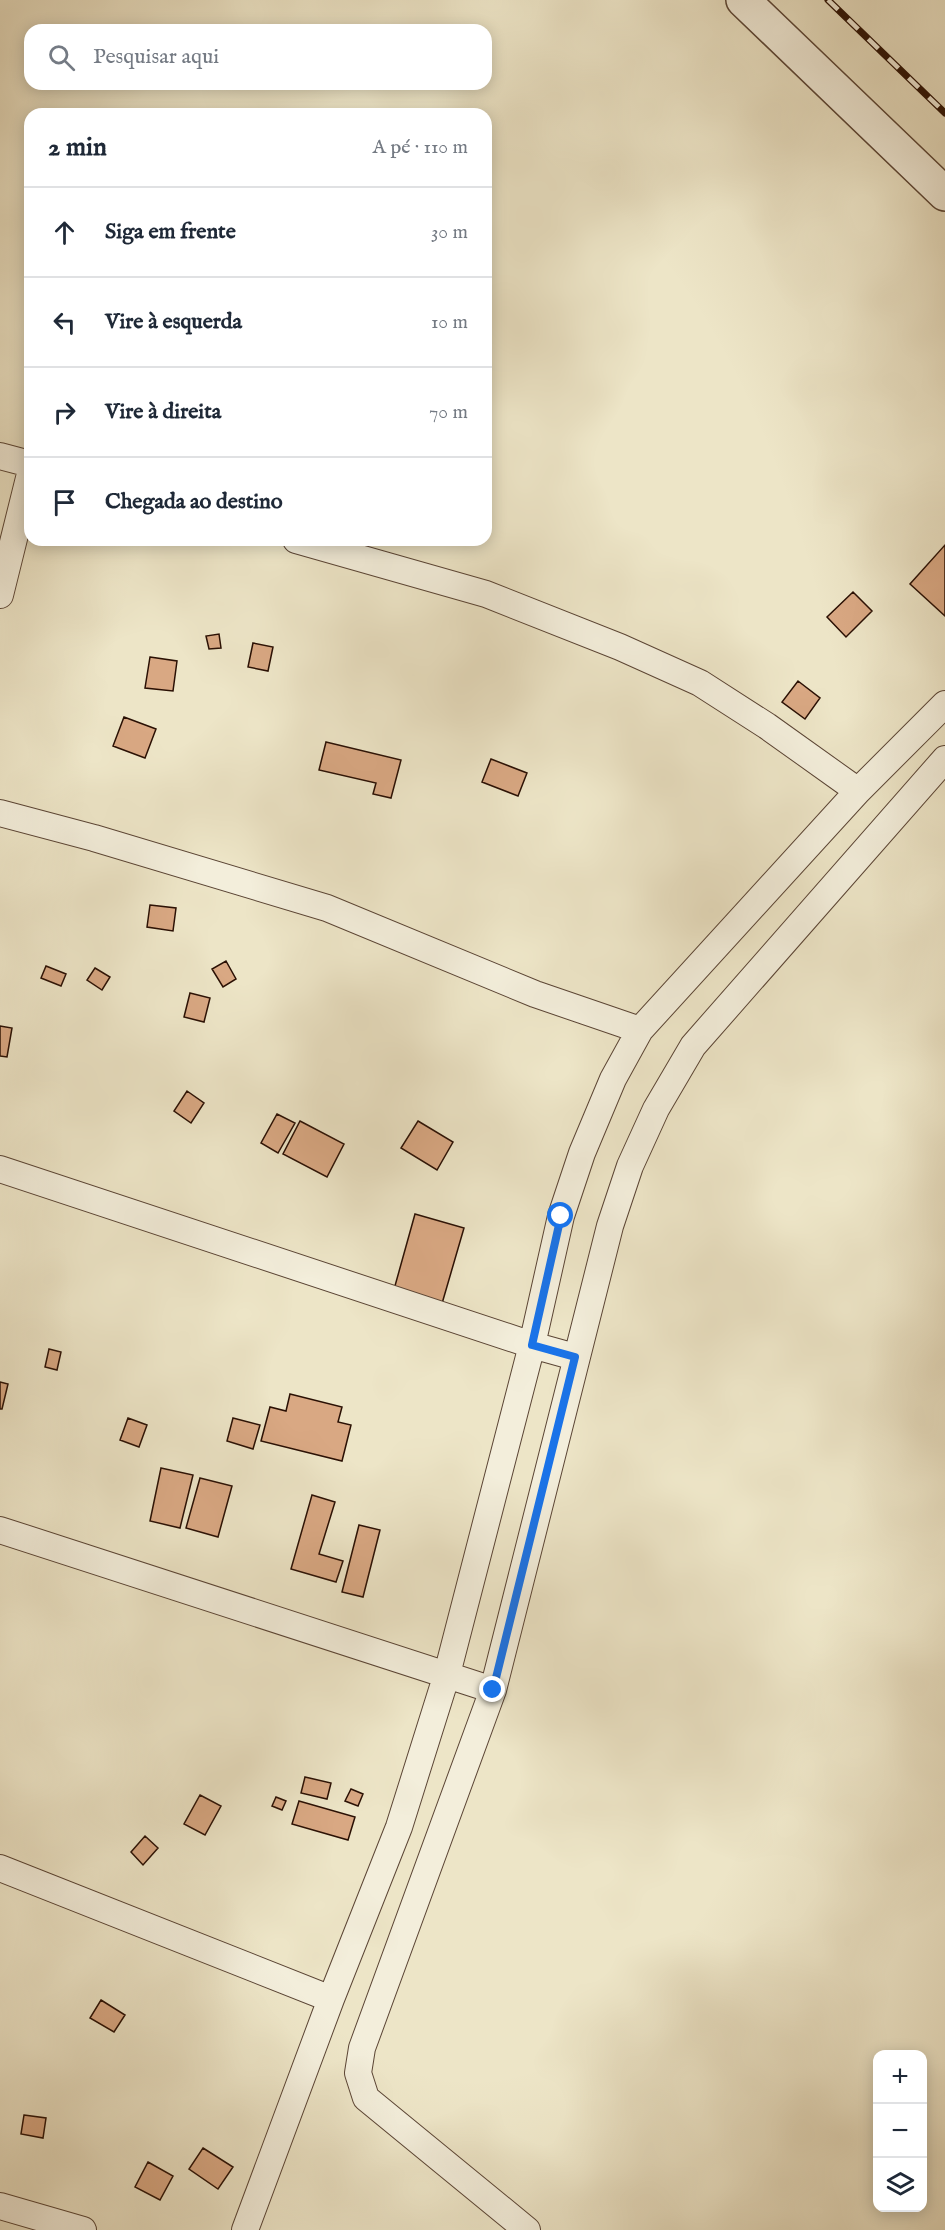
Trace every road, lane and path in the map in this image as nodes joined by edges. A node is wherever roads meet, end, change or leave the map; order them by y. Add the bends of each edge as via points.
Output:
1 (743, 0) edge
2 (945, 195) edge
3 (0, 456) edge
4 (24, 462) edge
5 (24, 498) edge
6 (317, 546) edge
7 (0, 595) edge
8 (945, 704) edge
9 (945, 759) edge
10 (858, 791) junction
11 (0, 813) edge
12 (640, 1030) junction
13 (0, 1169) edge
14 (532, 1345) junction
15 (575, 1357) junction
16 (0, 1530) edge
17 (447, 1674) junction
18 (493, 1690) junction
19 (0, 1868) edge
20 (331, 1998) junction
21 (0, 2206) edge
22 (83, 2230) edge
23 (245, 2230) edge
24 (527, 2230) edge

1 - 2 street
3 - 4 street
5 - 7 street
6 - 10 street via 486,594 700,683
8 - 10 street
9 - 15 street via 693,1046 656,1109 630,1166
10 - 12 street
11 - 12 street via 327,908 535,994
12 - 14 street via 613,1079 582,1153 561,1216
13 - 14 street
14 - 15 street
14 - 17 street
15 - 18 street
16 - 17 street
17 - 18 street
17 - 20 street via 399,1827
18 - 24 street via 362,2048 358,2073 366,2098
19 - 20 street
20 - 23 street
21 - 22 street

